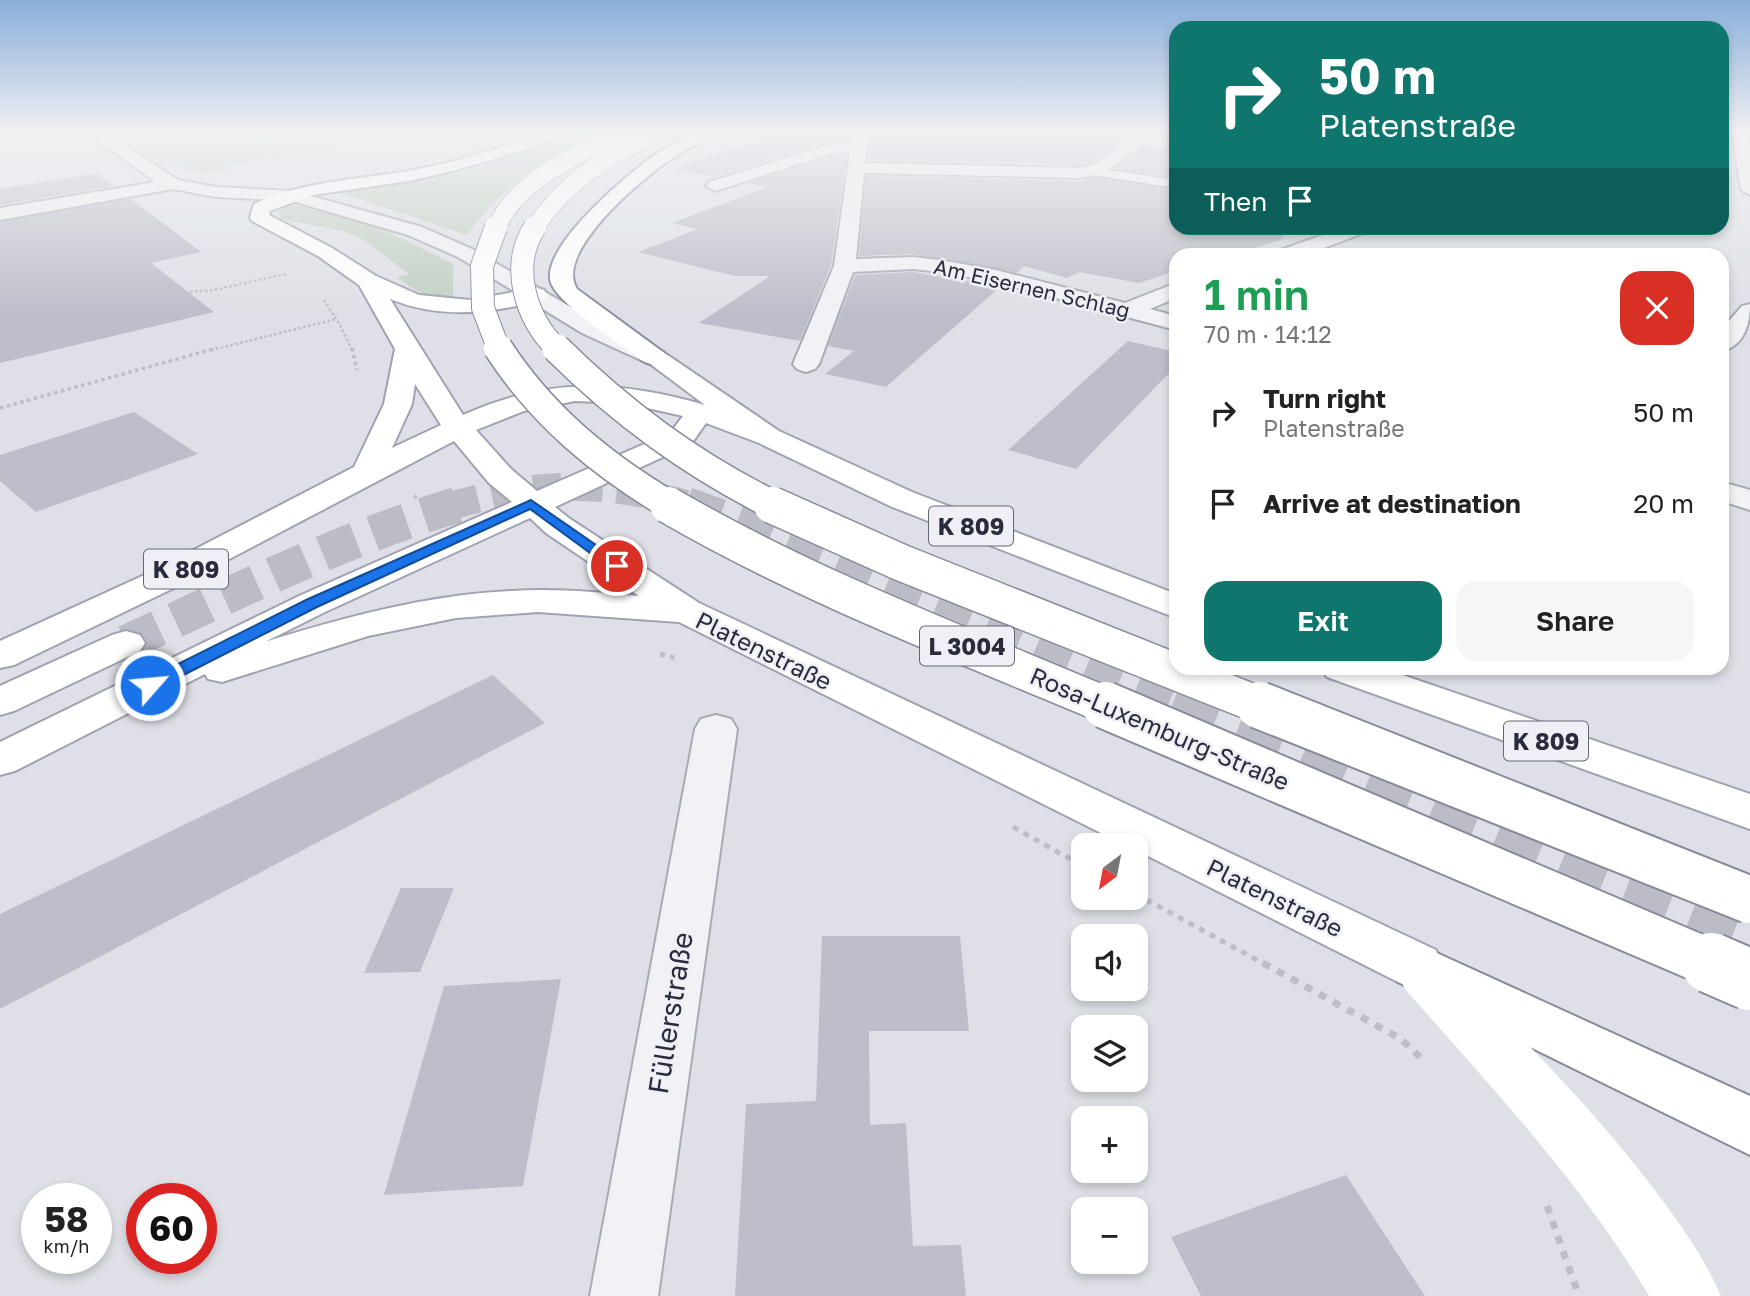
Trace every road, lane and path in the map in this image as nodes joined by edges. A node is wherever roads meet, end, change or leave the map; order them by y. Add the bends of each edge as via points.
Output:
1 (100, 193) edge
2 (244, 193) edge
3 (307, 193) edge
4 (524, 193) edge
5 (561, 193) edge
6 (618, 193) edge
7 (853, 193) edge
8 (293, 196) junction
9 (0, 214) edge
10 (1340, 235) edge
11 (1304, 248) edge
12 (845, 266) junction
13 (296, 272) dead end
14 (368, 281) junction
15 (561, 283) junction
16 (317, 291) dead end
17 (1169, 293) edge
18 (536, 295) junction
19 (1130, 309) junction
20 (1750, 312) edge
21 (338, 318) junction
22 (1169, 321) edge
23 (0, 336) edge
24 (1729, 336) edge
25 (407, 349) junction
26 (654, 357) junction
27 (806, 365) dead end
28 (357, 378) dead end
29 (692, 398) junction
30 (0, 408) edge
31 (457, 428) junction
32 (367, 472) junction
33 (404, 491) dead end
34 (1729, 493) edge
35 (1750, 500) edge
36 (531, 503) junction
37 (437, 508) dead end
38 (1169, 604) edge
39 (686, 611) junction
40 (126, 643) tunnel mouth
41 (0, 656) edge
42 (1169, 669) tunnel mouth
43 (1185, 675) tunnel mouth
44 (1361, 675) edge
45 (0, 702) edge
46 (79, 721) junction
47 (716, 729) dead end
48 (0, 760) edge
49 (1750, 812) edge
50 (1750, 900) edge
51 (1148, 901) edge
52 (1417, 966) junction
53 (1750, 980) edge
54 (1430, 1066) dead end
55 (1750, 1126) edge
56 (1543, 1194) dead end
57 (624, 1296) edge
58 (1579, 1296) edge
59 (1687, 1296) edge

1 - 9 street
2 - 8 street
3 - 8 main road
4 - 53 main road, Rosa-Luxemburg-Straße / L 3004, bridge via 498,221 480,271 481,307 492,338 538,403 592,452 668,505 842,593
5 - 42 main road, L 3004, bridge via 528,239 522,265 524,294 538,328 636,423 743,489 889,557
6 - 15 main road via 573,247 561,270
7 - 12 street
8 - 14 main road, Platenstraße via 261,208 259,217 307,241
8 - 18 street via 415,231 465,253
10 - 11 street
12 - 19 street, Am Eisernen Schlag via 940,266
12 - 27 street
13 - 23 path
14 - 18 main road via 429,306 481,306
14 - 25 main road, Platenstraße
15 - 18 main road
15 - 26 main road via 583,306
16 - 21 path
17 - 19 street
18 - 26 street via 590,328
19 - 22 street, Am Eisernen Schlag
20 - 24 street
21 - 28 path via 354,351
21 - 30 path
25 - 31 main road, Platenstraße
25 - 32 main road via 398,404
26 - 29 main road
29 - 31 main road, K 809 via 573,394 526,401
29 - 36 main road via 694,421 684,434
29 - 38 main road, K 809 via 901,499
31 - 32 main road, K 809
31 - 36 main road, Platenstraße
32 - 41 main road, K 809 via 185,569
33 - 37 path
34 - 35 street
36 - 39 main road, Platenstraße
36 - 46 main road via 312,604
39 - 46 main road via 540,601 435,611 253,659
39 - 52 main road, Platenstraße
40 - 45 main road
43 - 50 main road, L 3004, bridge
44 - 49 main road, K 809
46 - 48 main road
47 - 57 street, Füllerstraße
51 - 54 path via 1401,1039
52 - 55 main road, Platenstraße
52 - 59 main road via 1564,1126 1664,1256
56 - 58 path

